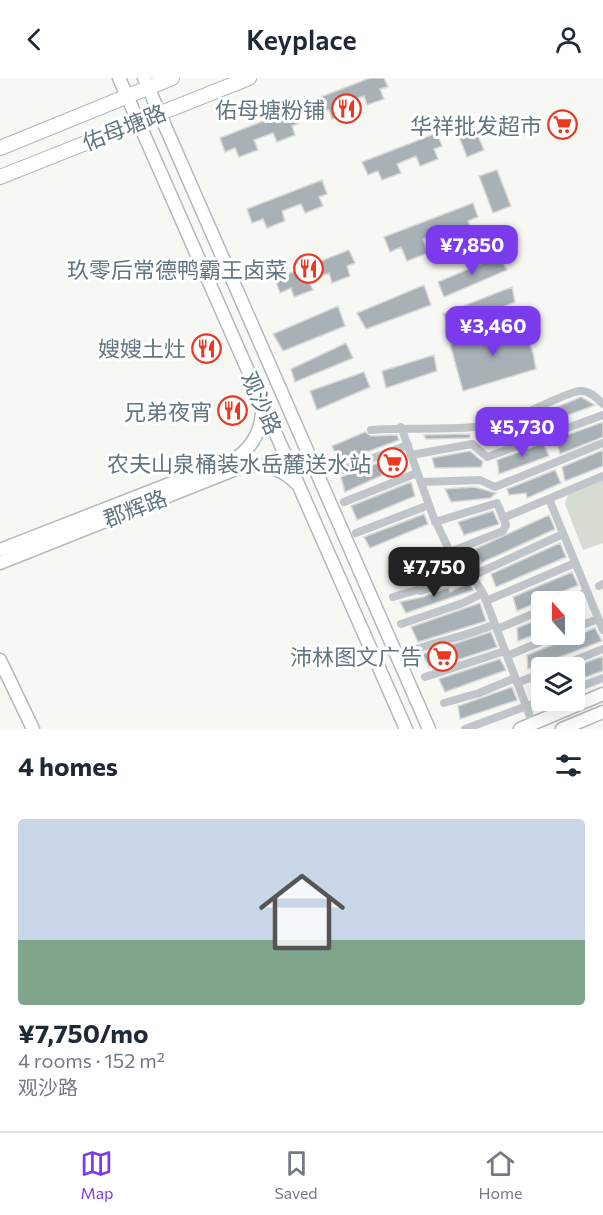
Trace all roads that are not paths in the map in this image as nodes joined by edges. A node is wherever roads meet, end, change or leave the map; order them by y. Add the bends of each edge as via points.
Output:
1 (119, 78) edge
2 (172, 78) edge
3 (249, 78) edge
4 (146, 83) edge
5 (127, 96) junction
6 (160, 114) junction
7 (138, 122) junction
8 (0, 148) edge
9 (0, 177) edge
10 (262, 402) junction
11 (603, 404) edge
12 (603, 415) edge
13 (401, 427) junction
14 (371, 430) dead end
15 (603, 443) edge
16 (408, 445) junction
17 (411, 454) junction
18 (339, 471) dead end
19 (417, 473) junction
20 (603, 476) edge
21 (421, 483) junction
22 (301, 489) junction
23 (549, 499) junction
24 (344, 502) dead end
25 (429, 505) junction
26 (503, 518) junction
27 (435, 522) junction
28 (356, 533) dead end
29 (563, 534) junction
30 (0, 550) edge
31 (450, 552) junction
32 (0, 563) edge
33 (575, 563) junction
34 (470, 574) junction
35 (587, 591) joint
36 (393, 597) dead end
37 (484, 597) junction
38 (531, 614) edge
39 (598, 619) junction
40 (401, 624) dead end
41 (585, 624) edge
42 (496, 626) junction
43 (603, 630) edge
44 (531, 644) edge
45 (603, 649) edge
46 (414, 650) dead end
47 (506, 653) junction
48 (583, 657) edge
49 (0, 660) edge
50 (0, 675) edge
51 (531, 676) edge
52 (425, 677) dead end
53 (603, 678) edge
54 (516, 680) junction
55 (585, 684) edge
56 (603, 694) edge
57 (444, 703) dead end
58 (531, 705) edge
59 (526, 707) junction
60 (603, 712) edge
61 (533, 724) junction
62 (26, 729) edge
63 (33, 729) edge
64 (406, 729) edge
65 (429, 729) edge
66 (465, 729) edge
67 (520, 729) edge
68 (562, 729) edge

1 - 5 main road, 观沙路
2 - 4 main road, 佑母塘路
3 - 6 main road, 佑母塘路
4 - 5 main road, 佑母塘路
4 - 6 main road, 观沙路
5 - 7 main road, 观沙路
5 - 8 main road, 佑母塘路
6 - 7 main road, 佑母塘路
6 - 65 main road, 观沙路
7 - 9 main road, 佑母塘路
7 - 10 main road, 观沙路
10 - 22 main road, 观沙路
10 - 30 main road, 郡辉路 via 256,436 236,458
11 - 13 street via 595,395 580,391 510,420 474,429
12 - 17 street via 487,457 472,444
13 - 14 street
13 - 16 street
15 - 21 street via 495,487 480,480
16 - 17 street
16 - 18 street
17 - 19 street
19 - 21 street
19 - 24 street
20 - 23 street
21 - 25 street
22 - 32 main road, 郡辉路 via 276,469 241,467
22 - 64 main road, 观沙路
23 - 26 street
23 - 29 street
25 - 27 street
25 - 28 street
26 - 27 street via 497,502
26 - 31 street via 507,525 503,531
27 - 31 street
29 - 33 street
29 - 34 street
31 - 34 street
33 - 35 street
33 - 37 street
34 - 36 street
34 - 37 street
35 - 39 street
37 - 40 street
37 - 42 street
38 - 42 street
39 - 41 street
39 - 43 street
42 - 46 street
42 - 47 street
44 - 47 street
45 - 48 street
47 - 52 street
47 - 54 street
49 - 63 main road
50 - 62 main road
51 - 54 street
53 - 55 street
54 - 57 street
54 - 59 street
56 - 61 main road
58 - 59 street
59 - 61 street
59 - 66 street
60 - 68 main road
61 - 67 main road

